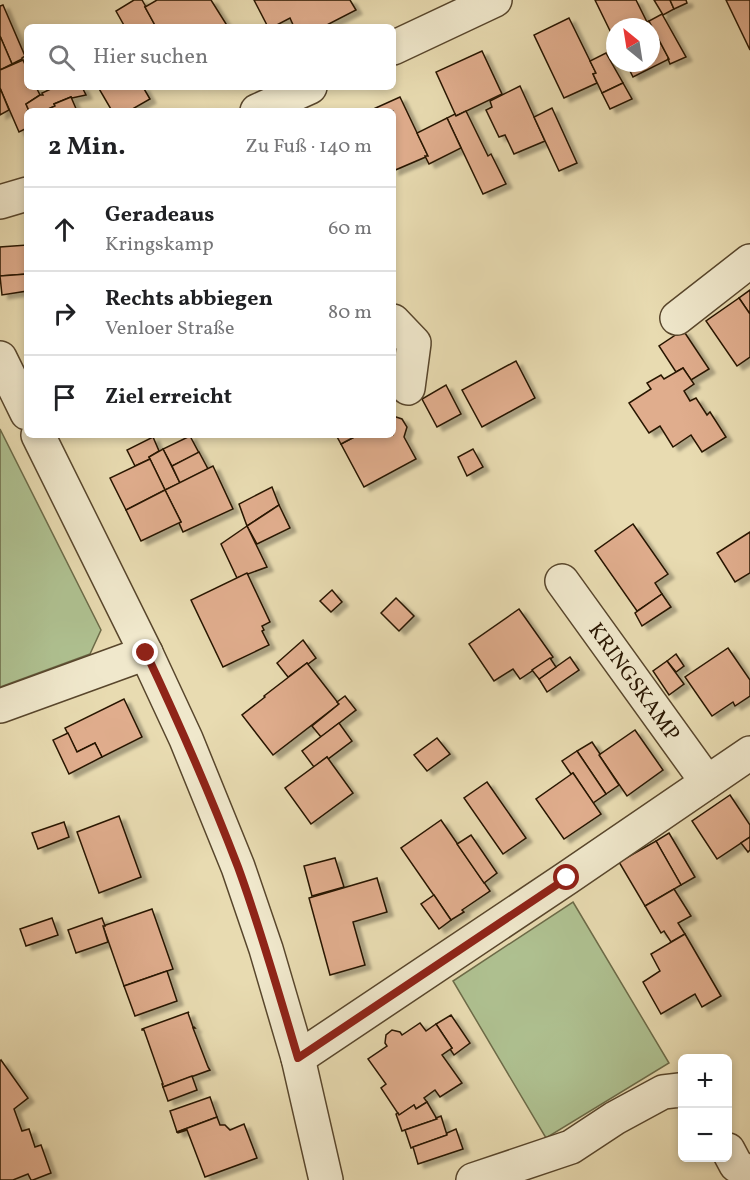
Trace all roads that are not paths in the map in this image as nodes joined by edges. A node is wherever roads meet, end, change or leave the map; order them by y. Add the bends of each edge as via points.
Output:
1 (495, 0) edge
2 (396, 47) edge
3 (302, 97) edge
4 (267, 108) edge
5 (24, 195) edge
6 (0, 202) edge
7 (750, 261) edge
8 (678, 318) dead end
9 (403, 332) edge
10 (0, 358) edge
11 (408, 388) dead end
12 (24, 407) edge
13 (39, 438) edge
14 (562, 581) dead end
15 (146, 653) junction
16 (0, 706) edge
17 (750, 753) edge
18 (707, 782) junction
19 (298, 1058) junction
20 (678, 1090) edge
21 (732, 1158) edge
22 (750, 1174) edge
23 (326, 1180) edge
24 (473, 1180) edge

1 - 2 street
3 - 4 street
5 - 6 street
7 - 8 street
9 - 11 street
10 - 12 street
13 - 15 street
14 - 18 street, KRINGSKAMP
15 - 16 street
15 - 19 street via 238,867
17 - 18 street
18 - 19 street
19 - 23 street
20 - 24 street via 663,1092 571,1148
21 - 22 street

